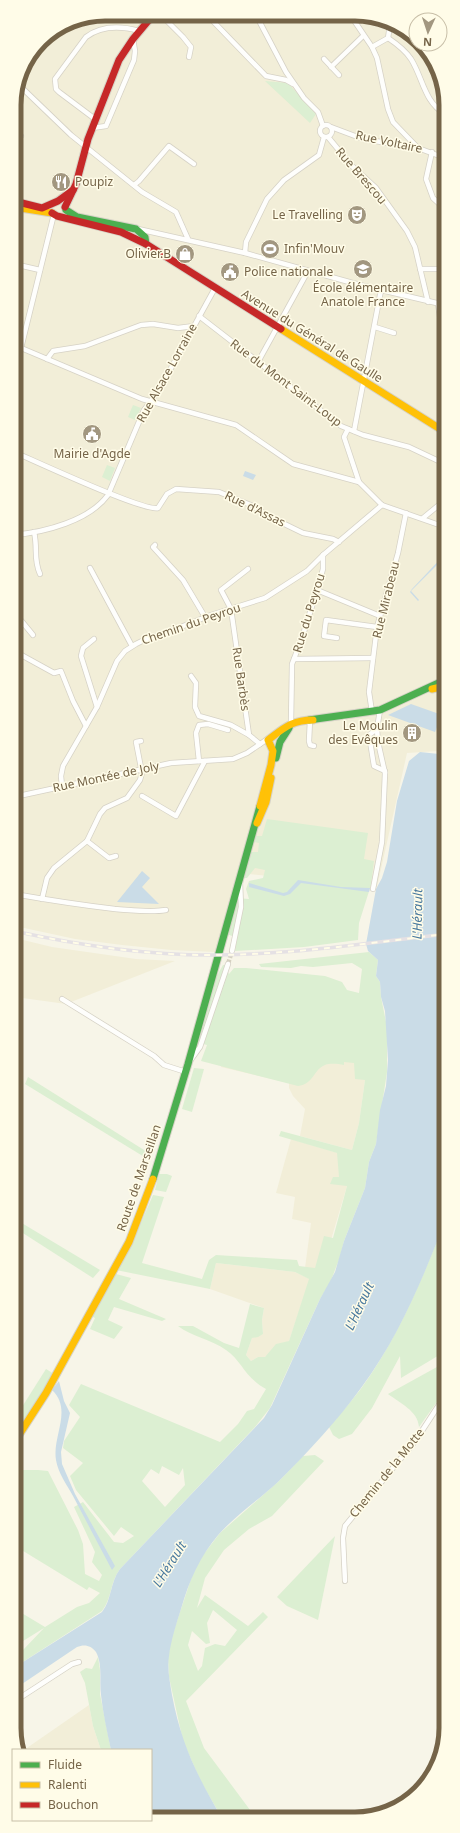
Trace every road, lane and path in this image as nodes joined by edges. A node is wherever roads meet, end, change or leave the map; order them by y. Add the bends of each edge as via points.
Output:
1 (148, 21) edge
2 (167, 21) edge
3 (213, 21) edge
4 (259, 21) edge
5 (354, 21) edge
6 (390, 29) edge
7 (139, 31) junction
8 (363, 36) junction
9 (388, 38) junction
10 (132, 39) junction
11 (372, 47) junction
12 (189, 57) dead end
13 (324, 59) dead end
14 (331, 67) junction
15 (339, 74) dead end
16 (295, 85) junction
17 (23, 89) edge
18 (439, 109) edge
19 (95, 119) junction
20 (323, 126) junction
21 (331, 127) junction
22 (92, 128) junction
23 (326, 137) junction
24 (86, 147) junction
25 (418, 148) junction
26 (432, 152) junction
27 (439, 155) edge
28 (194, 164) dead end
29 (134, 185) junction
30 (21, 203) edge
31 (439, 203) edge
32 (21, 207) edge
33 (59, 210) junction
34 (136, 229) junction
35 (188, 239) junction
36 (146, 244) junction
37 (245, 253) junction
38 (21, 266) edge
39 (439, 268) edge
40 (420, 269) junction
41 (40, 270) junction
42 (308, 271) junction
43 (215, 288) junction
44 (381, 290) junction
45 (428, 302) junction
46 (438, 304) joint
47 (439, 310) edge
48 (199, 316) junction
49 (194, 326) junction
50 (375, 327) junction
51 (278, 328) junction
52 (394, 334) dead end
53 (21, 348) joint
54 (47, 359) junction
55 (258, 362) junction
56 (364, 381) junction
57 (151, 402) junction
58 (439, 428) edge
59 (348, 429) junction
60 (354, 431) junction
61 (21, 455) edge
62 (439, 461) edge
63 (359, 482) junction
64 (109, 493) junction
65 (382, 505) junction
66 (439, 505) edge
67 (406, 513) junction
68 (423, 518) junction
69 (439, 525) edge
70 (34, 532) junction
71 (21, 534) edge
72 (338, 542) junction
73 (155, 545) dead end
74 (323, 556) junction
75 (90, 568) dead end
76 (248, 569) dead end
77 (40, 574) dead end
78 (317, 590) junction
79 (231, 609) junction
80 (380, 616) junction
81 (205, 618) junction
82 (21, 620) edge
83 (377, 627) junction
84 (33, 635) dead end
85 (337, 638) dead end
86 (94, 639) dead end
87 (132, 646) junction
88 (21, 655) edge
89 (374, 658) junction
90 (294, 659) junction
91 (191, 676) dead end
92 (439, 683) edge
93 (439, 687) edge
94 (426, 689) junction
95 (97, 707) junction
96 (380, 710) junction
97 (372, 712) junction
98 (311, 720) junction
99 (292, 723) junction
100 (86, 726) junction
101 (377, 729) junction
102 (228, 730) dead end
103 (249, 734) junction
104 (271, 737) junction
105 (141, 740) dead end
106 (260, 744) junction
107 (275, 745) junction
108 (314, 746) dead end
109 (199, 761) junction
110 (205, 761) junction
111 (142, 770) junction
112 (386, 773) junction
113 (62, 786) junction
114 (21, 795) edge
115 (142, 796) dead end
116 (87, 841) junction
117 (116, 856) dead end
118 (240, 879) junction
119 (373, 889) dead end
120 (21, 895) edge
121 (42, 899) junction
122 (166, 910) dead end
123 (232, 950) tunnel mouth
124 (228, 964) tunnel mouth
125 (62, 999) dead end
126 (188, 1064) junction
127 (186, 1072) junction
128 (439, 1405) edge
129 (21, 1432) edge
130 (345, 1581) dead end
131 (80, 1662) dead end
132 (21, 1697) edge

1 - 7 main road
2 - 12 street via 191,47
3 - 16 street via 266,76 286,80
4 - 16 street
5 - 8 street
6 - 9 street
7 - 10 main road
7 - 19 street via 104,28 93,32 86,37 55,79 59,92
8 - 11 street
8 - 14 street
9 - 11 street
9 - 18 street via 402,48 411,59 426,94
10 - 19 main road via 119,60
10 - 22 street via 134,60 106,126
11 - 25 street via 393,122
13 - 14 street
14 - 15 street
16 - 20 street via 318,112
17 - 24 street
19 - 22 main road
20 - 21 street
20 - 23 street via 320,132
21 - 23 street via 333,133
21 - 25 street, Rue Voltaire via 363,139
22 - 24 main road
23 - 37 street via 319,154 284,180 267,199 246,242
23 - 40 street, Rue Brescou via 376,188 407,231 415,247
24 - 29 street
24 - 33 main road via 75,188
25 - 26 street, Rue Voltaire
26 - 27 street, Rue Voltaire
26 - 31 street via 426,179 433,198
28 - 29 street via 169,146
29 - 35 street via 176,212
30 - 33 main road
32 - 33 main road
33 - 34 main road via 77,217
33 - 36 main road, Avenue du Général de Gaulle via 121,232
33 - 41 street
34 - 35 street
34 - 36 main road, Avenue du Général de Gaulle via 145,237
35 - 37 street
36 - 43 main road, Avenue du Général de Gaulle
37 - 42 street
38 - 41 street
39 - 40 street
40 - 45 street, Rue Brescou
41 - 53 street
42 - 44 street
42 - 51 street
43 - 48 street, Rue Alsace Lorraine
43 - 51 main road, Avenue du Général de Gaulle
44 - 45 street
44 - 50 street
45 - 46 street
46 - 47 street
48 - 49 street, Rue Alsace Lorraine
48 - 55 street, Rue du Mont Saint-Loup
49 - 54 street via 178,328 141,325 85,346 53,351
49 - 57 street, Rue Alsace Lorraine
50 - 52 street
50 - 56 street
51 - 55 street
51 - 56 main road, Avenue du Général de Gaulle
53 - 54 street
54 - 57 street
55 - 59 street, Rue du Mont Saint-Loup via 331,420
56 - 58 main road, Avenue du Général de Gaulle
56 - 60 street
57 - 63 street via 236,425 293,464
57 - 64 street, Rue Alsace Lorraine via 144,410
59 - 60 street, Rue du Mont Saint-Loup
59 - 63 street via 344,437
60 - 62 street, Rue du Mont Saint-Loup via 409,447
61 - 64 street
63 - 65 street
64 - 70 street, Rue Alsace Lorraine via 101,505 90,513
64 - 72 street, Rue d'Assas via 156,509 167,494 176,489 219,492 253,506 303,533
65 - 67 street
65 - 72 street
66 - 68 street
67 - 68 street
67 - 80 street, Rue Mirabeau via 398,553
68 - 69 street
70 - 71 street, Rue Alsace Lorraine
70 - 77 street via 35,564
72 - 74 street
73 - 81 street via 153,547 183,580
74 - 78 street, Rue du Peyrou via 323,569
74 - 79 street, Chemin du Peyrou via 307,571 265,598
75 - 87 street
76 - 79 street, Rue Barbès via 221,590
78 - 80 street
78 - 90 street, Rue du Peyrou
79 - 81 street, Chemin du Peyrou
79 - 103 street, Rue Barbès
80 - 83 street, Rue Mirabeau
81 - 87 street, Chemin du Peyrou
82 - 84 street
83 - 85 street via 326,620 324,636
83 - 89 street, Rue Mirabeau
86 - 95 street via 83,648 80,656
87 - 95 street, Chemin du Peyrou via 119,658
88 - 100 street via 54,673 61,671
89 - 90 street
89 - 97 street, Rue Mirabeau via 369,692
90 - 99 street, Rue du Peyrou
91 - 103 street via 196,683 195,707 199,716 231,725
92 - 94 main road
93 - 94 main road
94 - 96 main road
95 - 100 street, Chemin du Peyrou
96 - 97 main road
96 - 101 street
97 - 98 main road
98 - 99 main road
98 - 107 main road via 288,729
98 - 108 street via 309,741 310,745
99 - 104 main road
100 - 113 street, Chemin du Peyrou via 63,766
101 - 112 street via 379,749
101 - 112 street via 369,735 374,766
102 - 109 street via 208,724 199,725 196,733
103 - 106 street
104 - 106 street, Rue Montée de Joly
104 - 107 main road, Route de Marseillan via 268,740
104 - 107 main road via 277,737
105 - 111 street via 136,742
106 - 107 street
106 - 110 street, Rue Montée de Joly via 240,757
107 - 118 main road, Route de Marseillan
109 - 110 street, Rue Montée de Joly
109 - 111 street, Rue Montée de Joly
110 - 115 street via 176,816
111 - 113 street, Rue Montée de Joly
111 - 116 street via 140,780 127,798 105,808
112 - 119 street via 382,842
113 - 114 street, Rue Montée de Joly
116 - 117 street via 109,858
116 - 121 street via 54,868 47,878
118 - 123 street via 241,907
118 - 126 main road, Route de Marseillan
120 - 121 street
121 - 122 street via 132,910
124 - 126 street via 200,1047
125 - 127 street via 154,1056 164,1065
126 - 127 main road, Route de Marseillan
127 - 129 main road, Route de Marseillan via 155,1174 129,1242 46,1393
128 - 130 street, Chemin de la Motte via 416,1440 345,1526
131 - 132 street via 72,1664

